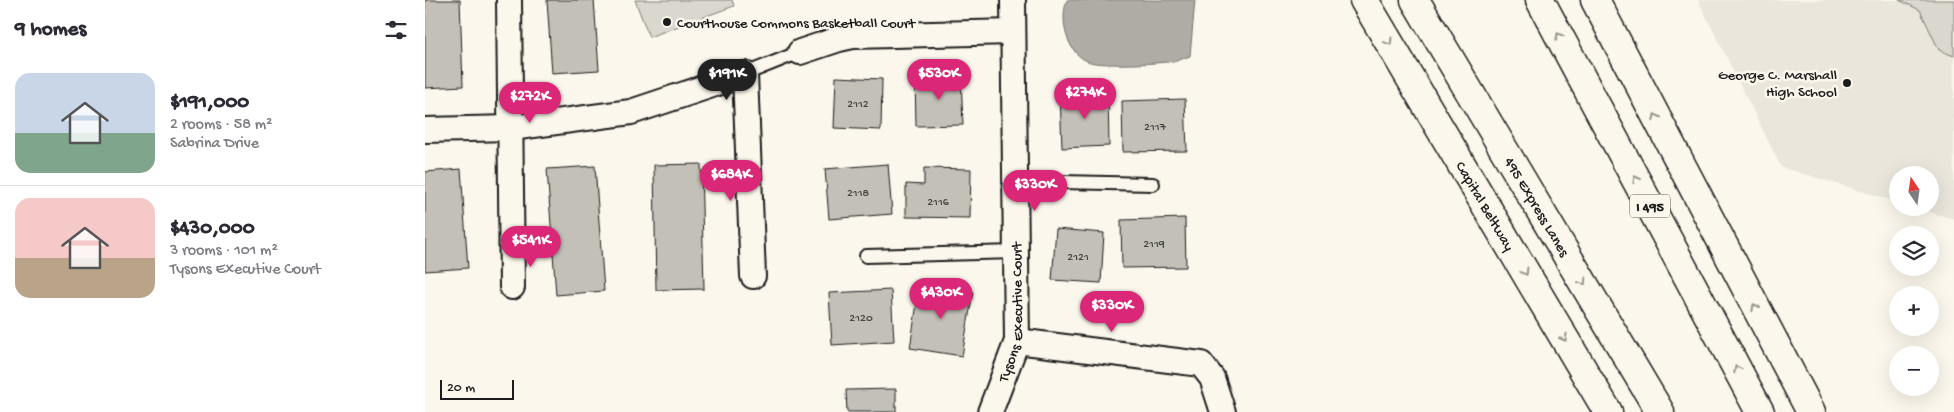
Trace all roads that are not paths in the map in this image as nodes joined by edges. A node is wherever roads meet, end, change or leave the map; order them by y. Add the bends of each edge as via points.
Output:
1 (509, 0) edge
2 (1013, 0) edge
3 (1364, 0) edge
4 (1415, 0) edge
5 (1432, 0) edge
6 (1540, 0) edge
7 (1595, 0) edge
8 (1601, 0) edge
9 (1013, 32) junction
10 (800, 52) joint
11 (1627, 61) junction
12 (745, 74) junction
13 (511, 128) junction
14 (425, 130) edge
15 (1513, 165) junction
16 (1015, 181) junction
17 (1153, 184) dead end
18 (1016, 252) junction
19 (866, 256) dead end
20 (753, 276) dead end
21 (512, 287) dead end
22 (1017, 341) junction
23 (990, 412) edge
24 (1223, 412) edge
25 (1608, 412) edge
26 (1660, 412) edge
27 (1760, 412) edge
28 (1811, 412) edge

1 - 13 street
2 - 9 street, Tysons Executive Court
3 -> 25 highway, Capital Beltway
4 - 15 highway, 495 Express Lanes
5 - 15 highway
27 -> 6 highway, I 495
7 - 11 highway
8 - 11 highway
9 - 10 street via 853,36
9 - 16 street, Tysons Executive Court
10 - 12 lane
28 -> 11 highway
12 - 13 street via 631,112
12 - 20 street
13 - 14 street
13 - 21 street
15 -> 26 highway, 495 Express Lanes
16 - 17 lane
16 - 18 street, Tysons Executive Court
18 - 19 lane
18 - 22 street, Tysons Executive Court
22 - 23 street, Tysons Executive Court
22 - 24 street via 1201,364 1212,378

